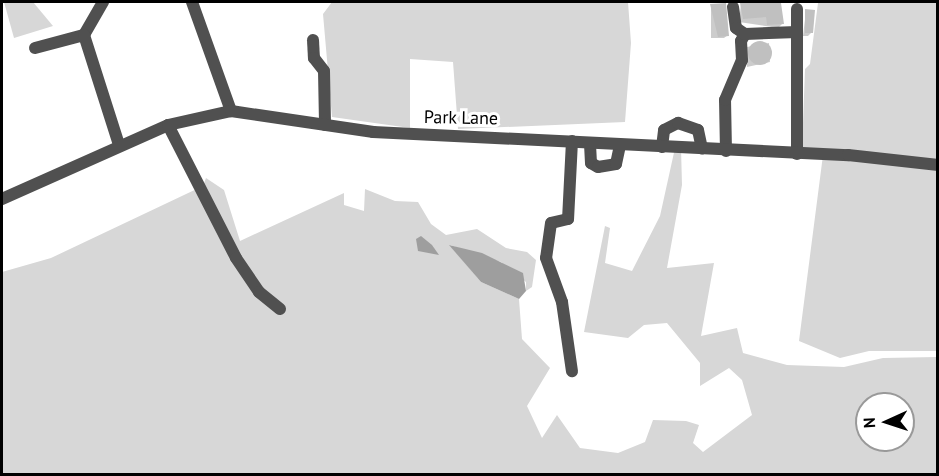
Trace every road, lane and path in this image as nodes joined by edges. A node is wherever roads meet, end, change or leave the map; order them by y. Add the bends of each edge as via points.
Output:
1 (103, 2) edge
2 (192, 2) edge
3 (733, 7) dead end
4 (797, 9) dead end
5 (797, 32) junction
6 (745, 34) junction
7 (84, 35) junction
8 (313, 40) dead end
9 (35, 48) dead end
10 (231, 111) junction
11 (168, 124) junction
12 (325, 125) junction
13 (572, 141) junction
14 (590, 144) junction
15 (119, 145) junction
16 (620, 145) junction
17 (662, 147) junction
18 (702, 149) junction
19 (726, 151) junction
20 (797, 154) junction
21 (938, 165) edge
22 (2, 200) edge
23 (280, 309) dead end
24 (572, 371) dead end

1 - 7 street
2 - 10 street
3 - 6 street via 736,28
4 - 5 street
5 - 6 street
5 - 20 street
6 - 19 street via 742,60 725,100
7 - 9 street
7 - 15 street
8 - 12 street via 314,58 324,71
10 - 11 street, Park Lane
10 - 12 street, Park Lane
11 - 15 street, Park Lane
11 - 23 street via 236,258 259,292
12 - 13 street, Park Lane via 408,135
13 - 14 street, Park Lane
13 - 24 street via 568,219 551,223 546,258 562,303
14 - 16 street, Park Lane
14 - 16 street via 591,163 598,167 616,164
15 - 22 street, Park Lane
16 - 17 street, Park Lane
17 - 18 street, Park Lane
17 - 18 street via 664,130 678,123 698,130
18 - 19 street, Park Lane
19 - 20 street, Park Lane
20 - 21 street, Park Lane

